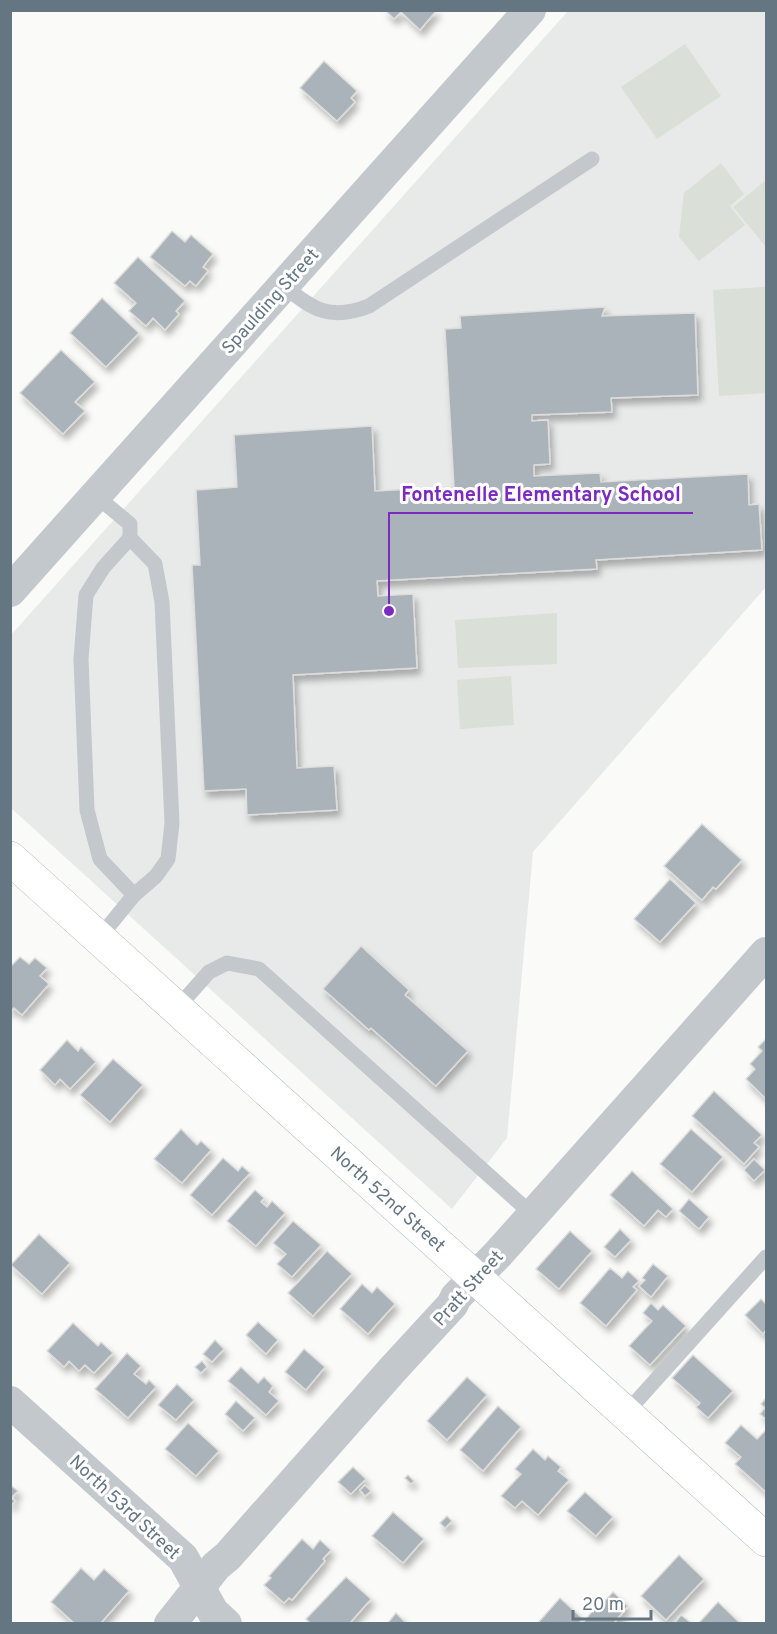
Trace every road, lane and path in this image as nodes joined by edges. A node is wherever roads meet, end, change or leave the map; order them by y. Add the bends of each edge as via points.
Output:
1 (530, 10) edge
2 (592, 159) dead end
3 (284, 286) junction
4 (96, 496) junction
5 (130, 538) junction
6 (10, 591) edge
7 (10, 858) edge
8 (134, 895) junction
9 (99, 938) junction
10 (766, 953) edge
11 (177, 1008) junction
12 (533, 1215) junction
13 (766, 1257) edge
14 (475, 1278) junction
15 (10, 1402) edge
16 (626, 1413) junction
17 (766, 1540) edge
18 (200, 1588) junction
19 (170, 1623) edge
20 (226, 1623) edge

1 - 3 street, Spaulding Street
2 - 3 lane via 369,306 352,313 332,313 302,301
3 - 4 street, Spaulding Street
4 - 5 lane via 130,524
4 - 6 street, Spaulding Street
5 - 8 lane via 155,564 162,602 172,823 168,860
5 - 8 lane via 103,568 86,595 81,659 87,810 100,859
7 - 9 main road, North 52nd Street
8 - 9 lane
9 - 11 main road, North 52nd Street
10 - 12 street, Pratt Street
11 - 12 lane via 209,972 227,963 259,969
11 - 14 main road, North 52nd Street
12 - 14 street, Pratt Street
13 - 16 lane
14 - 16 main road, North 52nd Street
14 - 18 street, Pratt Street
15 - 18 street, North 53rd Street via 183,1558
16 - 17 main road, North 52nd Street
18 - 19 street, Pratt Street
18 - 20 street, North 53rd Street via 213,1612

